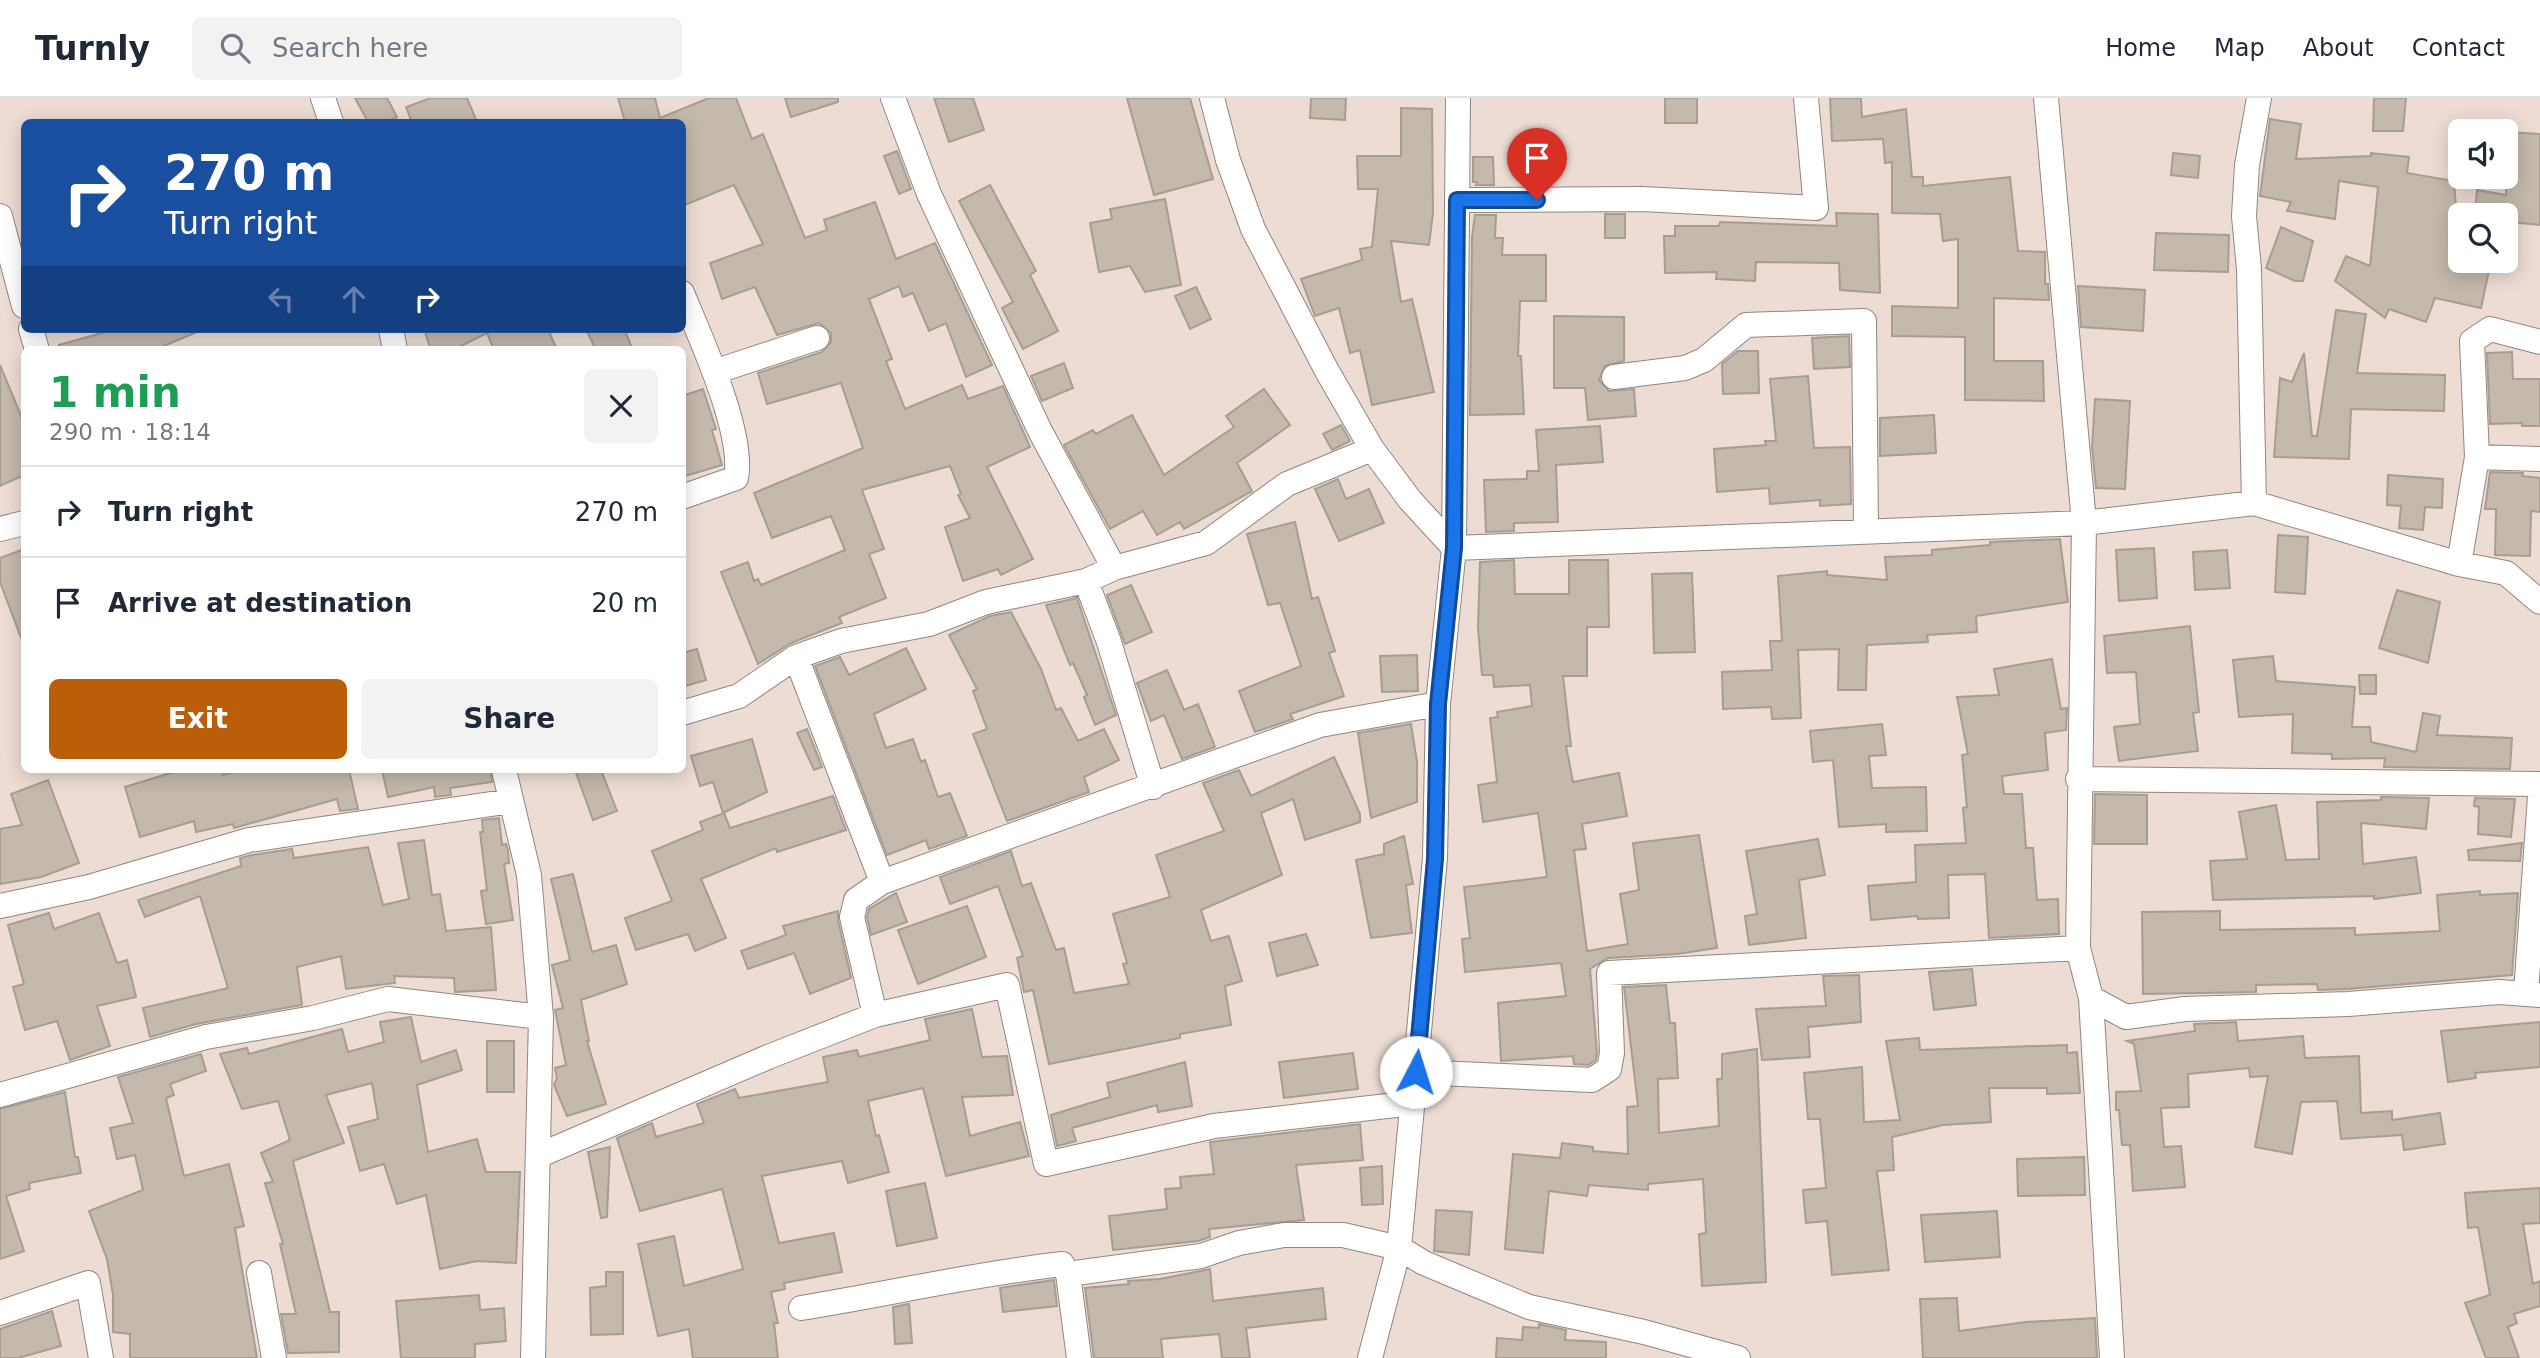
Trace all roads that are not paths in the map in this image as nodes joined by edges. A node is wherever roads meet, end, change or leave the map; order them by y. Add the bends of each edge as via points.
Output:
1 (323, 98) edge
2 (893, 98) edge
3 (1212, 98) edge
4 (1458, 98) edge
5 (1806, 98) edge
6 (2046, 98) edge
7 (2259, 98) edge
8 (330, 119) edge
9 (1457, 200) junction
10 (0, 216) edge
11 (16, 302) edge
12 (686, 303) edge
13 (817, 338) dead end
14 (2540, 342) edge
15 (714, 372) junction
16 (1614, 377) dead end
17 (1372, 449) junction
18 (2477, 457) junction
19 (2540, 459) edge
20 (686, 496) edge
21 (2254, 503) junction
22 (2084, 523) junction
23 (21, 524) edge
24 (0, 529) edge
25 (1866, 530) junction
26 (1454, 548) junction
27 (2459, 564) junction
28 (1114, 568) junction
29 (1086, 581) junction
30 (2540, 602) edge
31 (796, 657) junction
32 (1438, 704) junction
33 (686, 712) edge
34 (505, 773) edge
35 (2078, 779) junction
36 (2540, 784) edge
37 (1153, 787) junction
38 (2540, 796) edge
39 (512, 800) junction
40 (882, 882) junction
41 (0, 906) edge
42 (2078, 948) junction
43 (2533, 994) edge
44 (2091, 998) junction
45 (875, 1015) junction
46 (541, 1017) junction
47 (1416, 1072) junction
48 (0, 1095) edge
49 (1413, 1103) junction
50 (540, 1155) junction
51 (1399, 1248) junction
52 (259, 1273) dead end
53 (1069, 1274) junction
54 (801, 1308) dead end
55 (0, 1313) edge
56 (1733, 1357) edge
57 (101, 1358) edge
58 (274, 1358) edge
59 (533, 1358) edge
60 (1079, 1358) edge
61 (1370, 1358) edge
62 (2112, 1358) edge

1 - 8 street
2 - 28 street via 929,194 1012,373
3 - 17 street via 1253,229
4 - 9 street
5 - 9 street via 1816,208 1642,199
6 - 22 street
7 - 21 street via 2244,216
9 - 26 street
10 - 11 street
12 - 15 street
13 - 15 street
14 - 18 street via 2490,328 2472,341
15 - 20 street via 738,465 736,478
16 - 25 street via 1685,368 1704,360 1746,325 1864,321
17 - 26 street
17 - 28 street via 1287,484 1206,543
18 - 19 street
18 - 27 street
21 - 22 street
21 - 27 street
22 - 25 street
22 - 35 street
23 - 24 street
25 - 26 street
26 - 32 street
27 - 30 street via 2506,573
28 - 29 street
29 - 31 street via 986,602 929,624 841,641
29 - 37 street
31 - 33 street via 739,696
31 - 40 street
32 - 37 street via 1320,725
32 - 47 street via 1435,859
34 - 39 street
35 - 36 street
35 - 42 street
37 - 40 street
38 - 43 street
39 - 41 street via 249,840 89,887
39 - 46 street via 529,875
40 - 45 street via 856,900 852,917
42 - 44 street
42 - 47 street via 1609,973 1612,1053 1609,1069 1592,1080
43 - 44 street via 2185,1009 2126,1017
44 - 62 street
45 - 49 street via 1007,985 1046,1164 1214,1126
45 - 50 street
46 - 48 street via 388,999 206,1037
46 - 50 street
47 - 49 street
49 - 51 street
50 - 59 street
51 - 53 street via 1343,1235 1284,1235 1201,1256
51 - 56 street via 1529,1307
51 - 61 street
52 - 58 street
53 - 54 street via 1062,1265 998,1271
53 - 60 street
55 - 57 street via 89,1283

